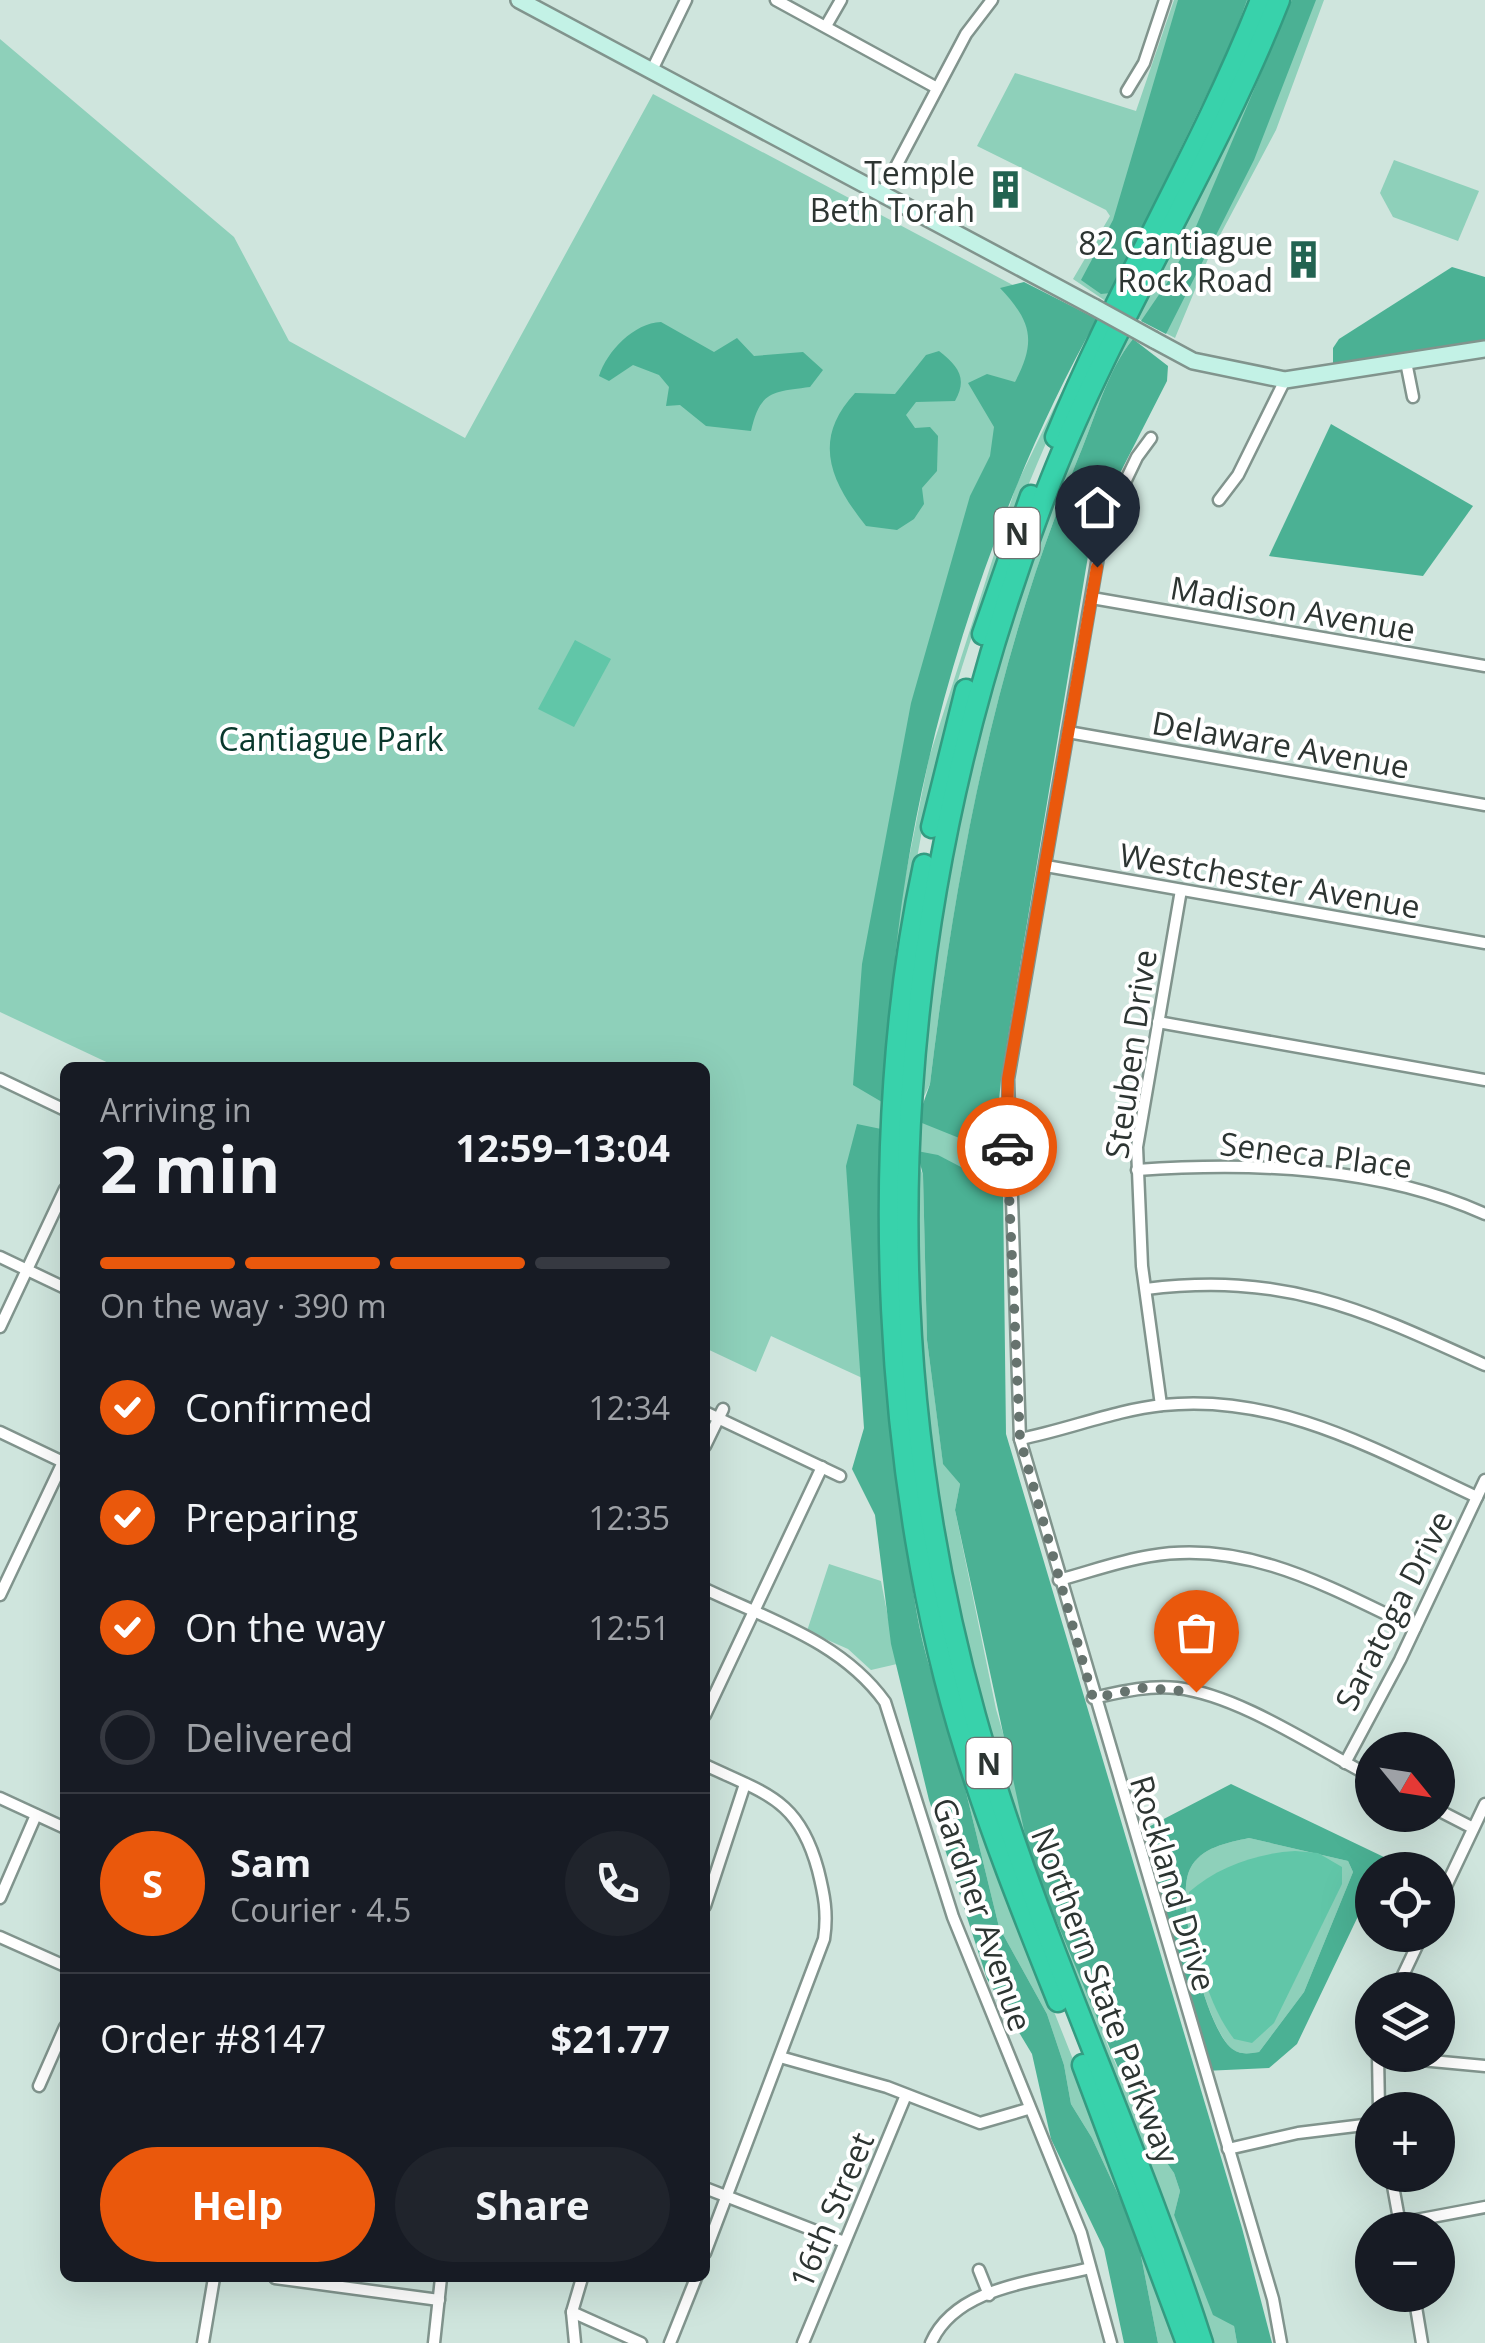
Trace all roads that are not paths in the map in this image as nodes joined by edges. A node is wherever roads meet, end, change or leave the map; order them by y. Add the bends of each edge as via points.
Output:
1 (519, 0) edge
2 (686, 0) edge
3 (776, 0) edge
4 (841, 0) edge
5 (992, 0) edge
6 (1165, 0) edge
7 (1261, 0) edge
8 (1279, 0) edge
9 (826, 26) junction
10 (652, 70) junction
11 (938, 88) junction
12 (1128, 90) dead end
13 (882, 192) junction
14 (1485, 350) edge
15 (1406, 362) junction
16 (1284, 380) junction
17 (1412, 397) dead end
18 (1151, 438) dead end
19 (1219, 500) dead end
20 (1092, 598) junction
21 (1485, 666) edge
22 (1068, 732) junction
23 (1485, 805) edge
24 (1046, 866) junction
25 (1181, 890) junction
26 (1485, 943) edge
27 (1158, 1022) junction
28 (0, 1079) edge
29 (1485, 1080) edge
30 (902, 1106) junction
31 (60, 1108) edge
32 (900, 1151) junction
33 (1137, 1170) junction
34 (60, 1200) edge
35 (1485, 1214) edge
36 (0, 1257) edge
37 (27, 1270) junction
38 (60, 1286) edge
39 (1146, 1289) junction
40 (0, 1327) edge
41 (1485, 1365) edge
42 (1161, 1405) junction
43 (710, 1413) edge
44 (720, 1414) junction
45 (0, 1432) edge
46 (710, 1435) edge
47 (1020, 1439) junction
48 (60, 1459) edge
49 (822, 1467) junction
50 (60, 1469) edge
51 (840, 1476) dead end
52 (1485, 1480) edge
53 (1477, 1497) junction
54 (1059, 1580) junction
55 (710, 1591) edge
56 (0, 1595) edge
57 (754, 1612) junction
58 (1416, 1628) junction
59 (1093, 1698) junction
60 (710, 1704) edge
61 (1346, 1763) junction
62 (710, 1767) edge
63 (1355, 1768) edge
64 (745, 1784) junction
65 (0, 1798) edge
66 (1485, 1804) edge
67 (36, 1814) junction
68 (1455, 1819) edge
69 (60, 1826) edge
70 (1473, 1828) junction
71 (1455, 1867) edge
72 (710, 1891) edge
73 (0, 1898) edge
74 (0, 1937) edge
75 (60, 1964) edge
76 (60, 2038) edge
77 (780, 2057) junction
78 (1455, 2063) edge
79 (1485, 2066) edge
80 (39, 2086) dead end
81 (906, 2096) junction
82 (1028, 2109) junction
83 (1355, 2126) edge
84 (1228, 2149) junction
85 (710, 2190) edge
86 (726, 2196) junction
87 (1485, 2207) edge
88 (1455, 2214) edge
89 (710, 2239) edge
90 (844, 2242) junction
91 (1090, 2268) junction
92 (979, 2270) dead end
93 (213, 2282) edge
94 (306, 2282) edge
95 (441, 2282) edge
96 (581, 2282) edge
97 (694, 2282) edge
98 (989, 2295) junction
99 (439, 2300) junction
100 (572, 2312) junction
101 (1417, 2312) edge
102 (640, 2342) edge
103 (203, 2343) edge
104 (434, 2343) edge
105 (575, 2343) edge
106 (670, 2343) edge
107 (803, 2343) edge
108 (932, 2343) edge
109 (1112, 2343) edge
110 (1187, 2343) edge
111 (1202, 2343) edge
112 (1282, 2343) edge
113 (1422, 2343) edge

1 - 10 main road
2 - 10 street
3 - 9 street
4 - 9 street
5 - 11 street
6 - 12 street
7 - 30 highway, Northern State Parkway / N via 1191,160 1077,385 998,586 944,772 916,903
8 - 30 highway, Northern State Parkway / N via 1052,477 995,638 933,890
9 - 11 street
10 - 13 main road
11 - 13 street
13 - 16 main road, bridge via 1193,361
14 - 15 main road
15 - 16 main road
15 - 17 street
16 - 19 street
18 - 20 street, Rockland Drive via 1103,528
20 - 21 street, Madison Avenue
20 - 22 street, Rockland Drive
22 - 23 street, Delaware Avenue
22 - 24 street, Rockland Drive
24 - 25 street, Westchester Avenue
24 - 47 street, Rockland Drive via 1006,1103
25 - 26 street, Westchester Avenue
25 - 27 street, Steuben Drive
27 - 29 street
27 - 33 street, Steuben Drive
28 - 31 street
30 - 32 highway, Northern State Parkway / N
32 - 110 highway, Northern State Parkway / N via 902,1420 934,1626 965,1749 1006,1869
32 - 111 highway, Northern State Parkway / N via 910,1342 927,1496 950,1620 1036,1903
33 - 35 street, Seneca Place via 1243,1166 1324,1174 1406,1188
33 - 39 street, Steuben Drive
34 - 37 street
36 - 37 street
37 - 38 street
37 - 40 street
39 - 41 street via 1226,1283 1320,1296
39 - 42 street, Steuben Drive
42 - 47 street
42 - 53 street via 1219,1404 1294,1416
43 - 44 street
44 - 46 street
44 - 49 street
45 - 48 street
47 - 54 street, Rockland Drive
49 - 51 street
49 - 57 street
50 - 56 street
52 - 53 street, Saratoga Drive
53 - 58 street, Saratoga Drive
54 - 58 street via 1149,1556 1230,1555 1302,1574
54 - 59 street, Rockland Drive
55 - 57 street, Gardner Avenue
57 - 60 street
57 - 82 street, Gardner Avenue via 844,1656 885,1702 952,1918
58 - 61 street, Saratoga Drive
59 - 61 street via 1143,1688 1196,1692
59 - 84 street, Rockland Drive
61 - 63 street
62 - 64 street
64 - 72 street
64 - 77 street via 784,1803 800,1821 827,1904 824,1938
65 - 67 street
66 - 70 street
67 - 69 street
67 - 73 street
68 - 70 street
70 - 71 street
74 - 75 street
76 - 80 street
77 - 81 street
77 - 86 street
78 - 79 street
81 - 82 street via 980,2122
81 - 90 street, 16th Street
82 - 91 street, Gardner Avenue
83 - 84 street
84 - 112 street, Rockland Drive
85 - 86 street
86 - 89 street
86 - 90 street
87 - 88 street
90 - 107 street, 16th Street
91 - 98 street
91 - 109 street, Gardner Avenue
92 - 98 street
93 - 103 street
94 - 99 street
95 - 99 street
96 - 100 street
97 - 106 street
98 - 108 street via 953,2310
99 - 104 street
100 - 102 street
100 - 105 street
101 - 113 street

